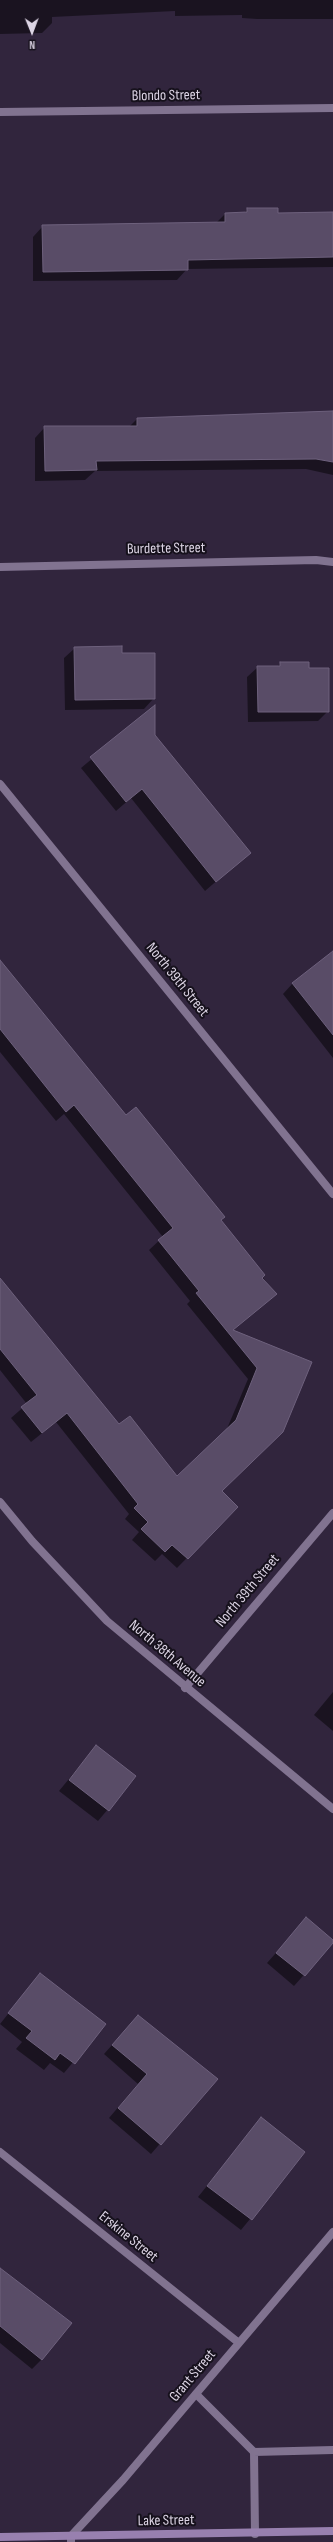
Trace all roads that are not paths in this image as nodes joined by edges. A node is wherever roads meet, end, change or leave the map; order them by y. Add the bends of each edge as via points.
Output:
1 (333, 108) edge
2 (0, 112) edge
3 (333, 562) edge
4 (0, 566) edge
5 (0, 784) edge
6 (333, 1194) edge
7 (0, 1502) edge
8 (333, 1513) edge
9 (185, 1688) junction
10 (333, 1809) edge
11 (0, 2152) edge
12 (333, 2232) edge
13 (239, 2343) junction
14 (196, 2394) junction
15 (333, 2450) edge
16 (254, 2452) junction
17 (333, 2531) edge
18 (255, 2534) junction
19 (0, 2537) edge
20 (71, 2539) edge

1 - 2 street, Blondo Street
3 - 4 street, Burdette Street via 316,560
5 - 6 street, North 39th Street
7 - 9 street, North 38th Avenue via 32,1541 107,1621
8 - 9 street, North 39th Street
9 - 10 street, North 38th Avenue
11 - 13 street, Erskine Street
12 - 13 street, Grant Street
13 - 14 street, Grant Street
14 - 16 street
14 - 20 street, Grant Street
15 - 16 street
16 - 18 street
17 - 18 main road, Lake Street
18 - 20 main road, Lake Street
19 - 20 main road, Lake Street

